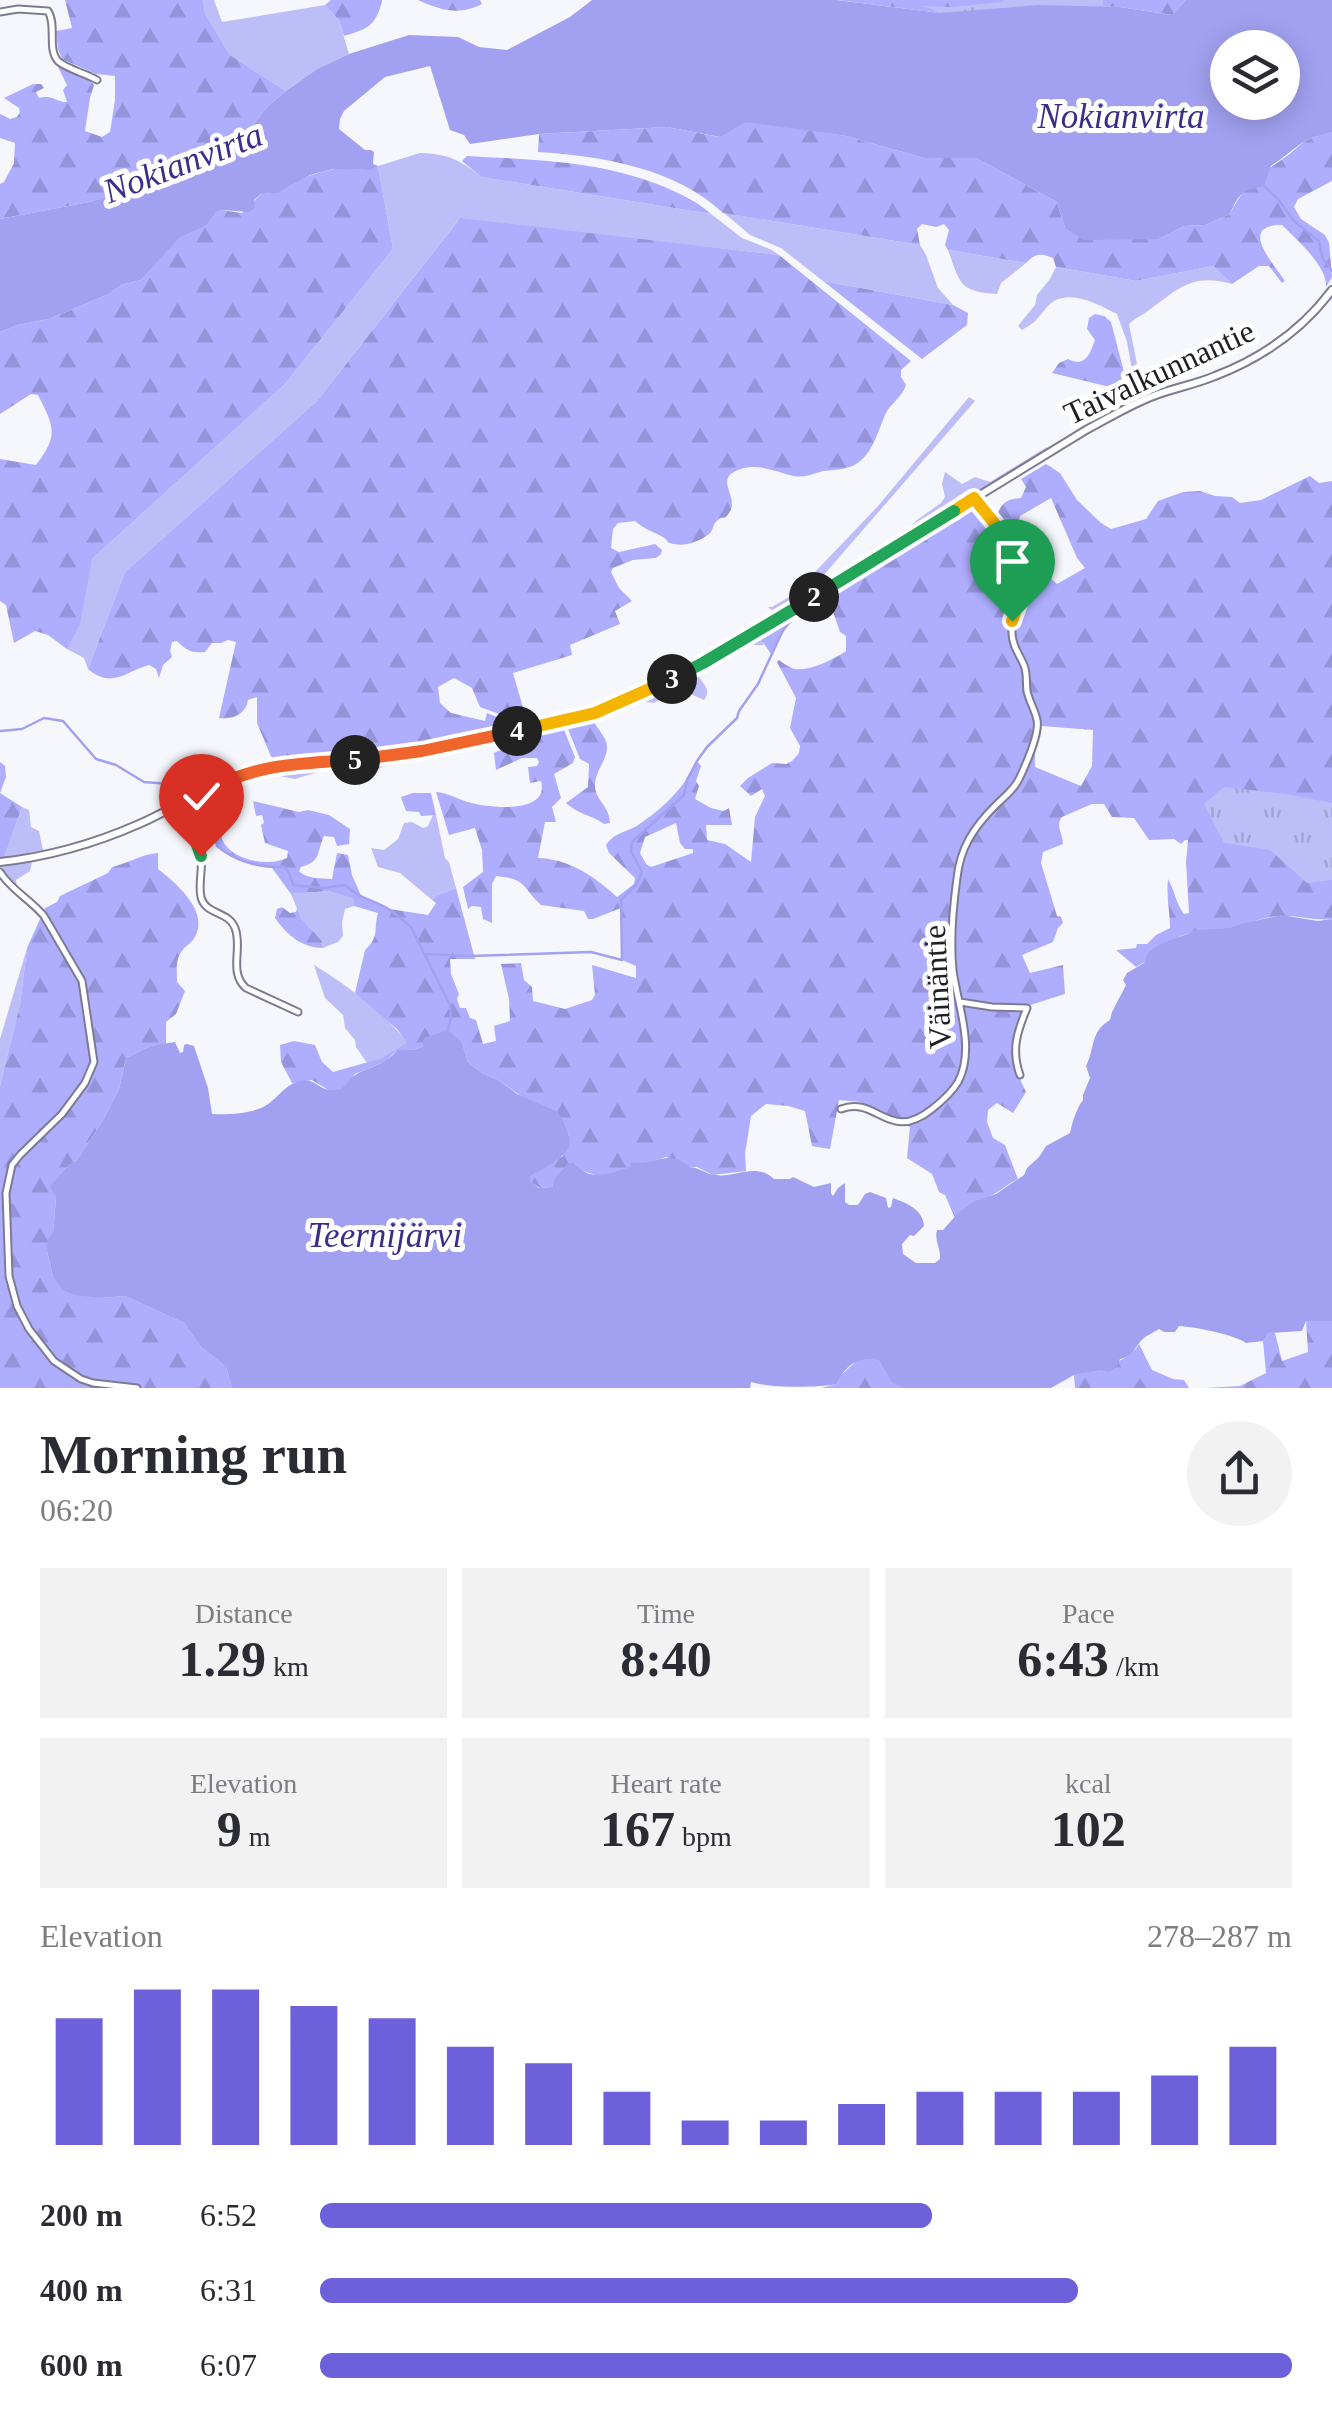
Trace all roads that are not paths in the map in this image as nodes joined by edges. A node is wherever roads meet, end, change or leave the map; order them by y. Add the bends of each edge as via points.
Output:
1 (0, 12) edge
2 (97, 80) dead end
3 (1332, 290) edge
4 (974, 498) junction
5 (182, 803) junction
6 (0, 862) edge
7 (0, 872) edge
8 (960, 1002) junction
9 (298, 1012) dead end
10 (1020, 1074) dead end
11 (841, 1108) dead end
12 (137, 1388) edge

1 - 2 street via 48,11 58,62
3 - 4 street, Taivalkunnantie via 1269,350 1133,405
4 - 5 street, Taivalkunnantie via 703,663 605,710 422,751 269,767
4 - 8 street, Väinäntie via 1024,570 1012,634 1038,730 1016,785 973,830 958,867 952,966
5 - 6 street, Taivalkunnantie via 115,834
5 - 9 street via 201,856 201,897 236,930 240,982
7 - 12 street via 40,912 82,981 94,1062 62,1114 20,1155 8,1178 12,1290 29,1329 66,1372 92,1383
8 - 10 street via 1028,1008 1014,1056
8 - 11 street, Väinäntie via 964,1066 938,1104 903,1123 855,1105

